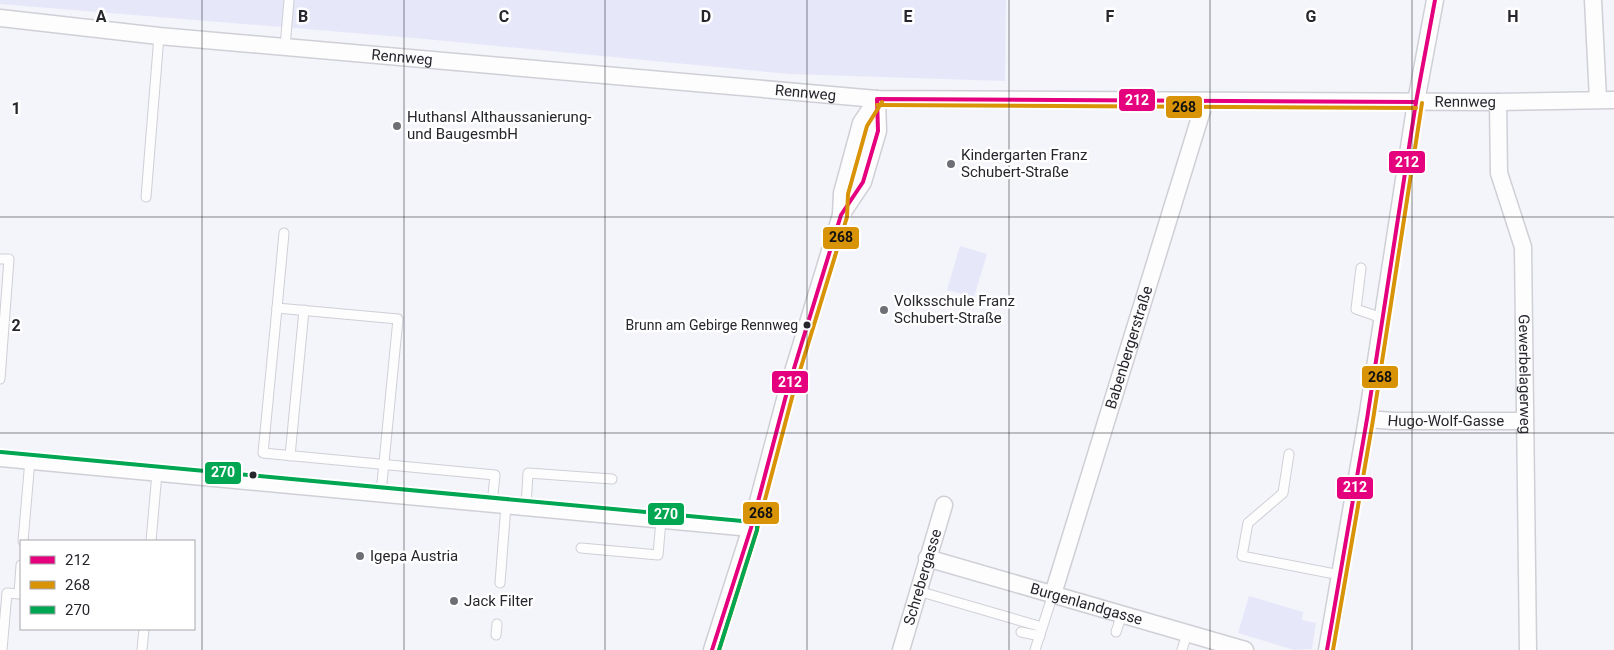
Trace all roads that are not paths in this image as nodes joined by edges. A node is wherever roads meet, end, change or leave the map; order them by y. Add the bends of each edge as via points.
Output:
1 (289, 0) edge
2 (1435, 0) edge
3 (1593, 0) edge
4 (0, 18) edge
5 (159, 36) junction
6 (286, 46) junction
7 (877, 99) junction
8 (1606, 100) edge
9 (1205, 101) junction
10 (1416, 102) junction
11 (1498, 102) junction
12 (146, 197) dead end
13 (284, 233) dead end
14 (0, 259) edge
15 (1362, 268) dead end
16 (277, 308) junction
17 (304, 310) junction
18 (1382, 318) junction
19 (0, 379) edge
20 (1367, 419) junction
21 (1525, 421) junction
22 (1289, 454) dead end
23 (290, 456) junction
24 (0, 458) edge
25 (30, 460) junction
26 (384, 464) junction
27 (157, 472) junction
28 (612, 478) dead end
29 (381, 494) junction
30 (499, 504) junction
31 (944, 505) dead end
32 (526, 507) junction
33 (661, 520) junction
34 (751, 528) junction
35 (23, 540) edge
36 (151, 540) edge
37 (581, 548) dead end
38 (927, 558) junction
39 (1340, 575) junction
40 (20, 580) edge
41 (500, 583) dead end
42 (918, 591) junction
43 (1052, 594) junction
44 (1122, 614) junction
45 (497, 624) dead end
46 (144, 630) edge
47 (1041, 631) junction
48 (1021, 632) dead end
49 (1116, 632) dead end
50 (1187, 633) junction
51 (496, 635) dead end
52 (2, 650) edge
53 (142, 650) edge
54 (712, 650) edge
55 (901, 650) edge
56 (1035, 650) edge
57 (1182, 650) edge
58 (1245, 650) edge
59 (1327, 650) edge
60 (1528, 650) edge

1 - 6 lane
2 - 10 street
3 - 8 street
4 - 5 street, Rennweg
5 - 6 street, Rennweg
5 - 12 lane
6 - 7 street, Rennweg
7 - 9 street, Rennweg
7 - 34 street via 878,131 863,182 841,215 788,388
8 - 11 street, Rennweg
9 - 10 street, Rennweg
9 - 43 street, Babenbergerstraße
10 - 11 street, Rennweg
10 - 18 street
11 - 21 street, Gewerbelagerweg via 1499,173 1523,247
13 - 16 lane
14 - 19 lane via 9,259
15 - 18 lane via 1356,309
16 - 17 lane
16 - 23 lane via 263,453
17 - 23 lane
17 - 26 lane via 398,319
18 - 20 street
20 - 21 street, Hugo-Wolf-Gasse
20 - 39 street
21 - 60 street, Gewerbelagerweg
22 - 39 lane via 1282,493 1248,523 1242,556
23 - 26 lane
24 - 25 street
25 - 27 street
25 - 35 lane
26 - 29 lane
26 - 30 lane via 495,475
27 - 29 street
27 - 36 lane
28 - 32 lane via 528,473
29 - 30 street
30 - 32 street
30 - 41 lane
31 - 38 street, Schrebergasse
32 - 33 street
33 - 34 street
33 - 37 lane via 658,555
34 - 54 street
38 - 42 street, Schrebergasse
38 - 43 street, Burgenlandgasse
39 - 59 street
40 - 52 lane via 19,594 7,593
42 - 47 lane
42 - 55 street, Schrebergasse
43 - 44 street, Burgenlandgasse
43 - 47 lane
44 - 49 lane
44 - 50 street, Burgenlandgasse
45 - 51 lane
46 - 53 lane
47 - 48 lane
47 - 56 lane
50 - 57 lane
50 - 58 street, Burgenlandgasse

